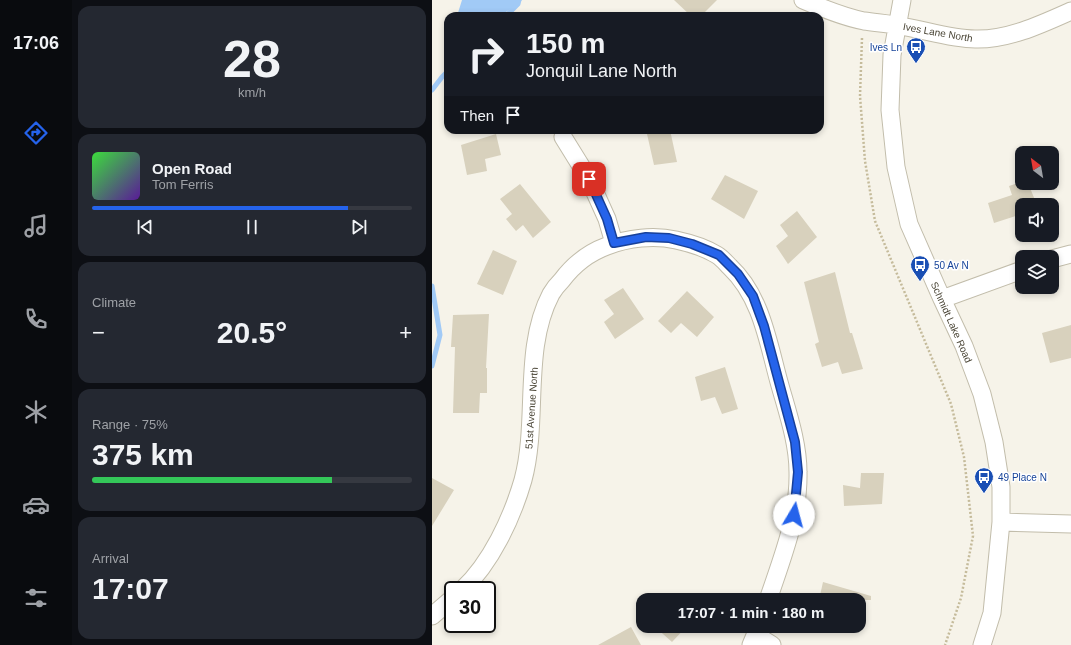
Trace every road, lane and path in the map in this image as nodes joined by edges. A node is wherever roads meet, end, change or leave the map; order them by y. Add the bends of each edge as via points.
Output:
1 (803, 0) edge
2 (902, 0) edge
3 (1071, 11) edge
4 (863, 21) junction
5 (898, 25) junction
6 (563, 137) dead end
7 (614, 243) junction
8 (1071, 254) edge
9 (1059, 257) edge
10 (1015, 273) edge
11 (942, 299) junction
12 (1001, 522) junction
13 (1071, 524) edge
14 (472, 581) edge
15 (770, 593) edge
16 (444, 606) edge
17 (432, 616) edge
18 (755, 635) edge
19 (772, 645) edge
20 (945, 645) edge
21 (982, 645) edge

1 - 4 street, Ives Lane North
2 - 5 street, Schmidt Lake Road
3 - 5 street, Ives Lane North via 1027,30 975,40
4 - 5 street, Ives Lane North
4 - 20 path via 860,96 875,221 951,404 964,457 973,536 961,598
5 - 11 street, Schmidt Lake Road via 892,55 890,110 896,167 909,224
6 - 7 street via 589,179 607,219
7 - 14 street, 51st Avenue North via 597,249 572,266 552,293 541,318 536,344 524,478 511,516
7 - 15 street, 51st Avenue North via 646,237 669,238 692,244 719,255 738,274 753,296 764,326 793,435 798,472 792,529
8 - 9 street
10 - 11 street
11 - 12 street, Schmidt Lake Road via 964,346 982,394 994,442 1001,487
12 - 13 street
12 - 21 street, Schmidt Lake Road via 992,613
16 - 17 street
18 - 19 street

